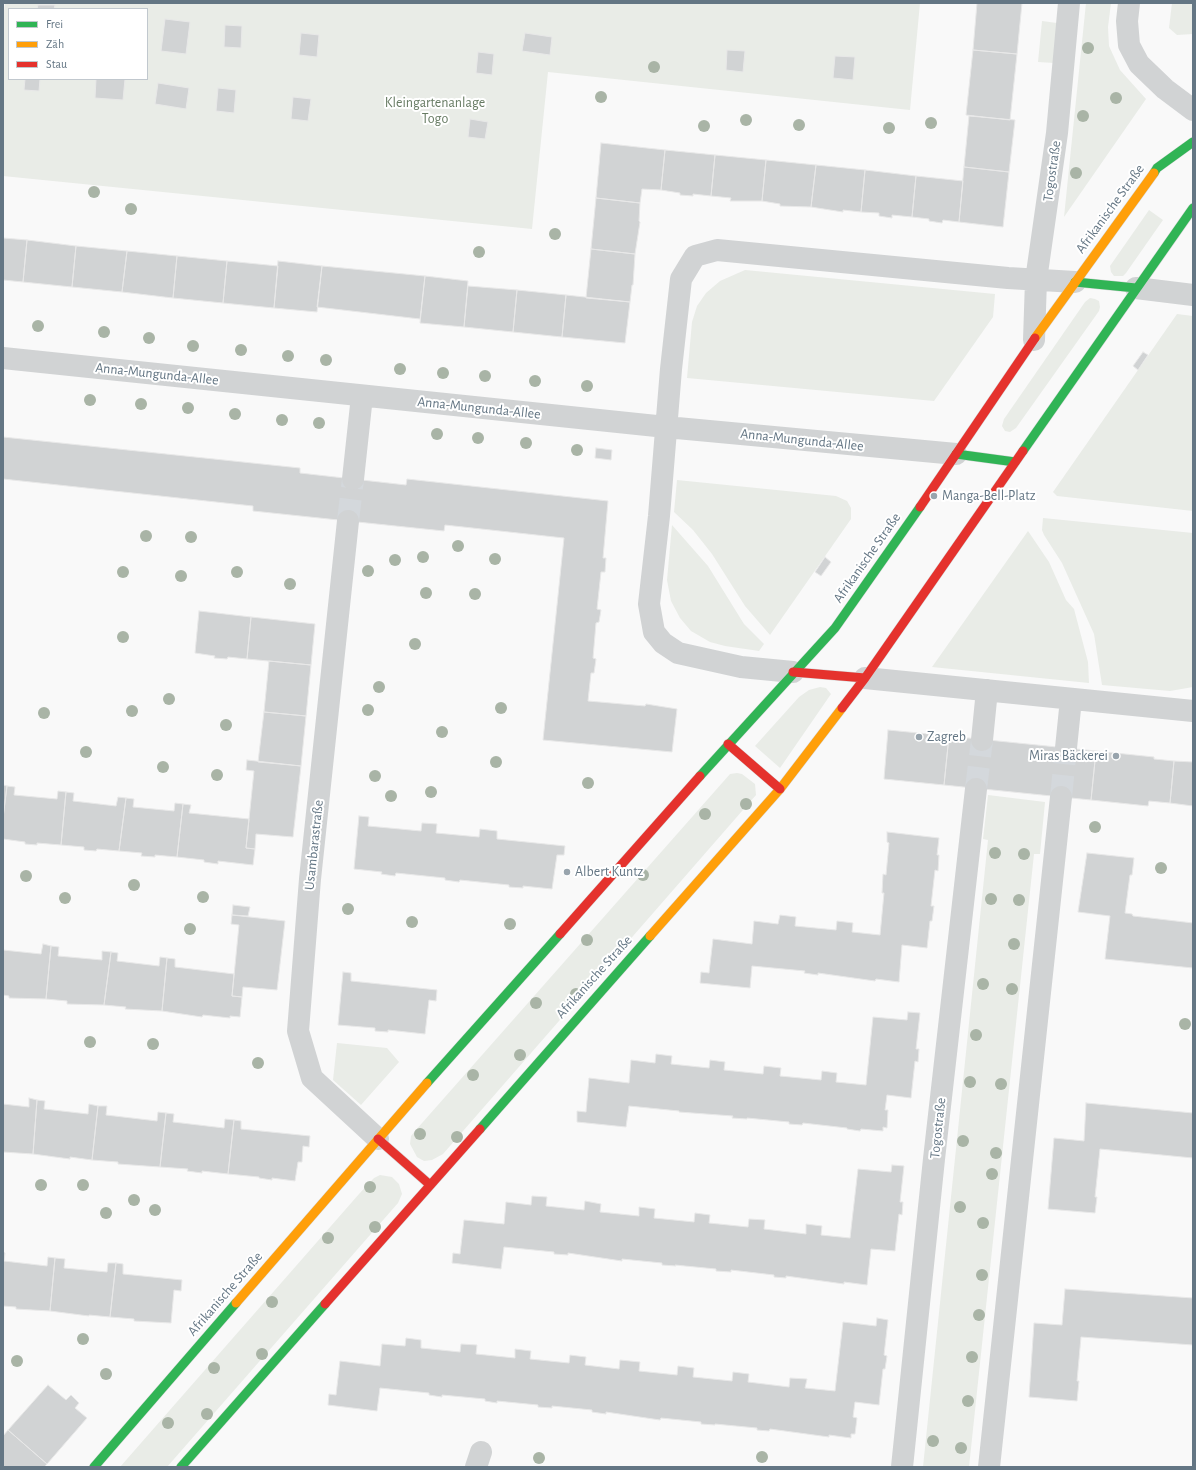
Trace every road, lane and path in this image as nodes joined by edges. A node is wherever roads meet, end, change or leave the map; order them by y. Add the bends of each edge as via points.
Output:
1 (1069, 3) edge
2 (1129, 3) edge
3 (1193, 110) edge
4 (1193, 142) edge
5 (1193, 208) edge
6 (1036, 280) junction
7 (1075, 282) junction
8 (1136, 288) junction
9 (1193, 295) edge
10 (1034, 340) junction
11 (3, 358) edge
12 (362, 396) junction
13 (666, 427) junction
14 (956, 454) junction
15 (1014, 462) junction
16 (353, 479) tunnel mouth
17 (348, 521) tunnel mouth
18 (793, 672) junction
19 (865, 678) junction
20 (988, 690) junction
21 (1071, 699) junction
22 (1193, 711) edge
23 (982, 740) tunnel mouth
24 (728, 744) junction
25 (1066, 748) tunnel mouth
26 (780, 789) junction
27 (976, 789) tunnel mouth
28 (1061, 797) tunnel mouth
29 (378, 1139) junction
30 (429, 1184) junction
31 (94, 1467) edge
32 (181, 1467) edge
33 (902, 1467) edge
34 (989, 1467) edge

1 - 6 street, Togostraße via 1057,134
2 - 3 street via 1128,45 1139,64 1165,90
4 - 7 street, Afrikanische Straße via 1157,168
5 - 8 street, Afrikanische Straße
6 - 7 street
6 - 10 street, Togostraße
6 - 13 street via 717,250 694,256 681,278
7 - 8 street
7 - 10 street, Afrikanische Straße
8 - 9 street
8 - 15 street, Afrikanische Straße
10 - 14 street, Afrikanische Straße
11 - 12 street, Anna-Mungunda-Allee
12 - 13 street, Anna-Mungunda-Allee
12 - 16 street
13 - 14 street, Anna-Mungunda-Allee
13 - 18 street via 649,604 654,632 663,643 678,653 741,667
14 - 15 street
14 - 18 street, Afrikanische Straße via 835,628
15 - 19 street, Afrikanische Straße
17 - 29 street, Usambarastraße via 310,879 298,1031 312,1078
18 - 19 street
18 - 24 street, Afrikanische Straße
19 - 20 street
19 - 26 street, Afrikanische Straße
20 - 21 street
20 - 23 street
21 - 22 street
21 - 25 street
24 - 26 street
24 - 29 street, Afrikanische Straße
26 - 30 street, Afrikanische Straße
27 - 33 street, Togostraße
28 - 34 street
29 - 30 street
29 - 31 street, Afrikanische Straße
30 - 32 street, Afrikanische Straße

